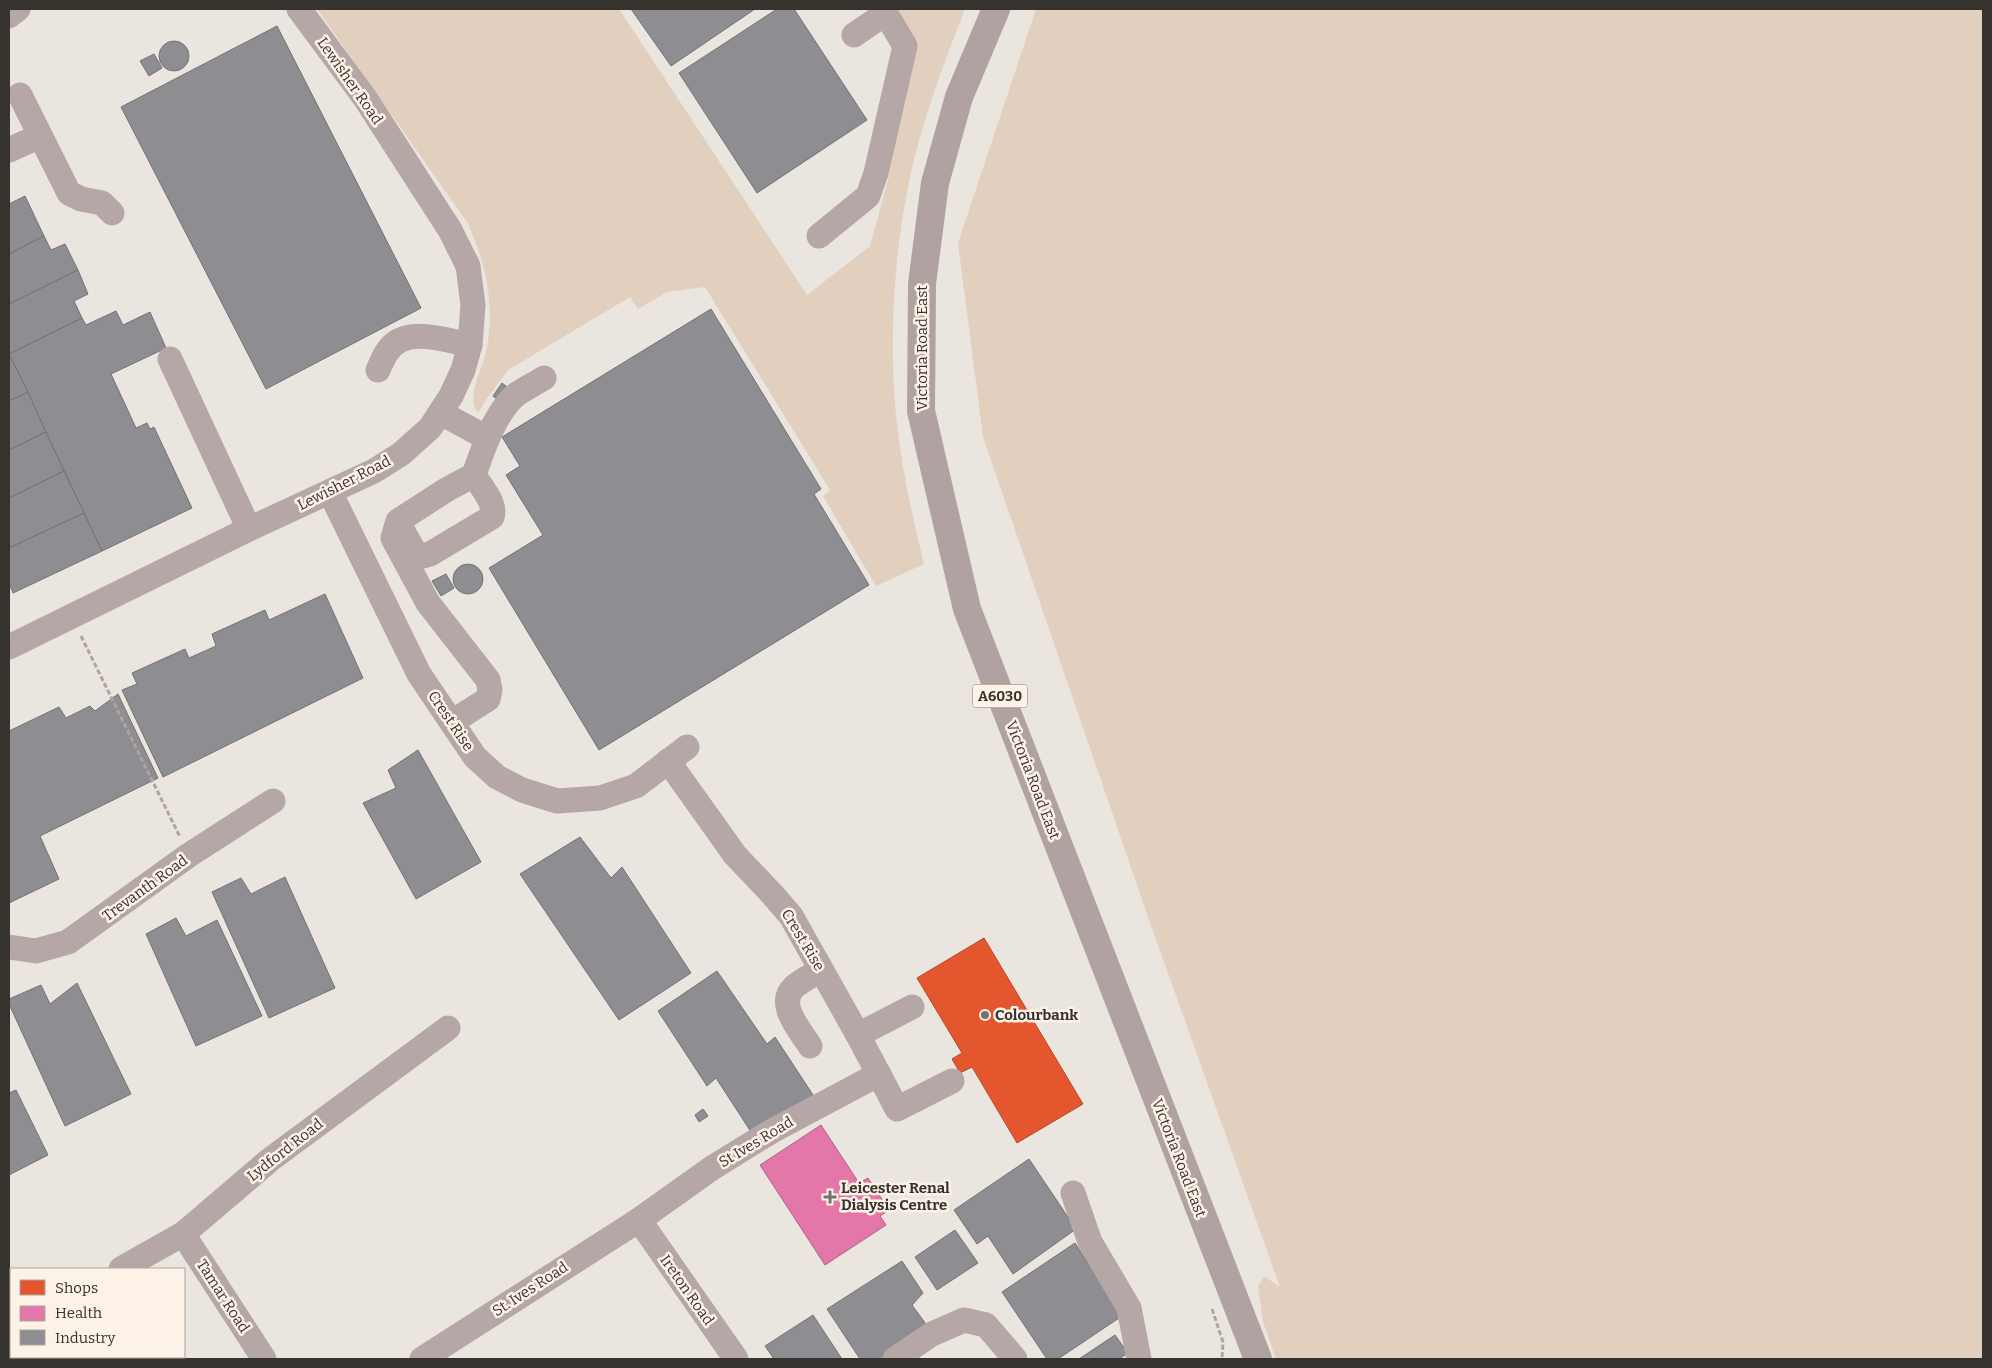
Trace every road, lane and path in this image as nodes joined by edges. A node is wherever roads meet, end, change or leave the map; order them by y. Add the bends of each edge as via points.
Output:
1 (18, 9) edge
2 (299, 9) edge
3 (996, 9) edge
4 (884, 11) edge
5 (9, 16) edge
6 (854, 34) dead end
7 (20, 95) dead end
8 (40, 136) junction
9 (9, 150) edge
10 (112, 213) dead end
11 (819, 236) dead end
12 (470, 345) junction
13 (170, 359) dead end
14 (378, 370) dead end
15 (544, 378) dead end
16 (441, 412) junction
17 (487, 438) junction
18 (474, 475) junction
19 (330, 492) junction
20 (398, 520) junction
21 (249, 529) junction
22 (72, 618) junction
23 (9, 647) edge
24 (452, 722) junction
25 (273, 801) dead end
26 (189, 856) junction
27 (9, 947) edge
28 (821, 970) junction
29 (912, 1008) dead end
30 (448, 1028) dead end
31 (858, 1035) junction
32 (810, 1046) dead end
33 (879, 1074) junction
34 (952, 1082) dead end
35 (1072, 1193) dead end
36 (639, 1220) junction
37 (183, 1234) junction
38 (123, 1268) edge
39 (429, 1357) edge
40 (264, 1359) edge
41 (736, 1359) edge
42 (895, 1359) edge
43 (1015, 1359) edge
44 (1139, 1359) edge
45 (1258, 1359) edge

1 - 5 street
2 - 12 street, Lewisher Road via 365,98 450,230 468,266 473,305
3 - 45 highway, Victoria Road East / A6030 via 959,98 936,183 922,284 921,411 967,609
4 - 6 street
4 - 11 street via 905,46 876,173 868,196
7 - 8 street
8 - 9 street
8 - 10 street via 69,193 102,203
12 - 14 street via 417,336 402,338 387,351
12 - 16 street, Lewisher Road via 463,370
13 - 21 street
15 - 17 street via 516,395
16 - 17 street
16 - 19 street, Lewisher Road via 430,428 401,454
17 - 18 street
18 - 20 street
18 - 20 street via 492,506 492,517 430,554 423,556 414,551
19 - 21 street, Lewisher Road
19 - 24 street, Crest Rise via 419,674
20 - 24 street via 393,538 428,603 488,680 488,699
21 - 22 street, Lewisher Road
22 - 23 street, Lewisher Road
22 - 26 path
24 - 28 street, Crest Rise via 475,757 497,777 522,790 557,801 600,798 636,786 677,754 735,855 791,916
25 - 26 street, Trevanth Road
26 - 27 street, Trevanth Road via 68,942 36,951
28 - 31 street, Crest Rise
28 - 32 street via 794,987 787,998 788,1010
29 - 31 street
30 - 37 street, Lydford Road via 271,1159
31 - 33 street, Crest Rise
33 - 34 street, Crest Rise via 897,1109
33 - 36 street, St Ives Road via 772,1131 712,1168
35 - 44 street via 1090,1242 1129,1308
36 - 39 street, St. Ives Road
36 - 41 street, Ireton Road
37 - 38 street, Lydford Road
37 - 40 street, Tamar Road
42 - 43 street via 932,1334 964,1320 986,1325

